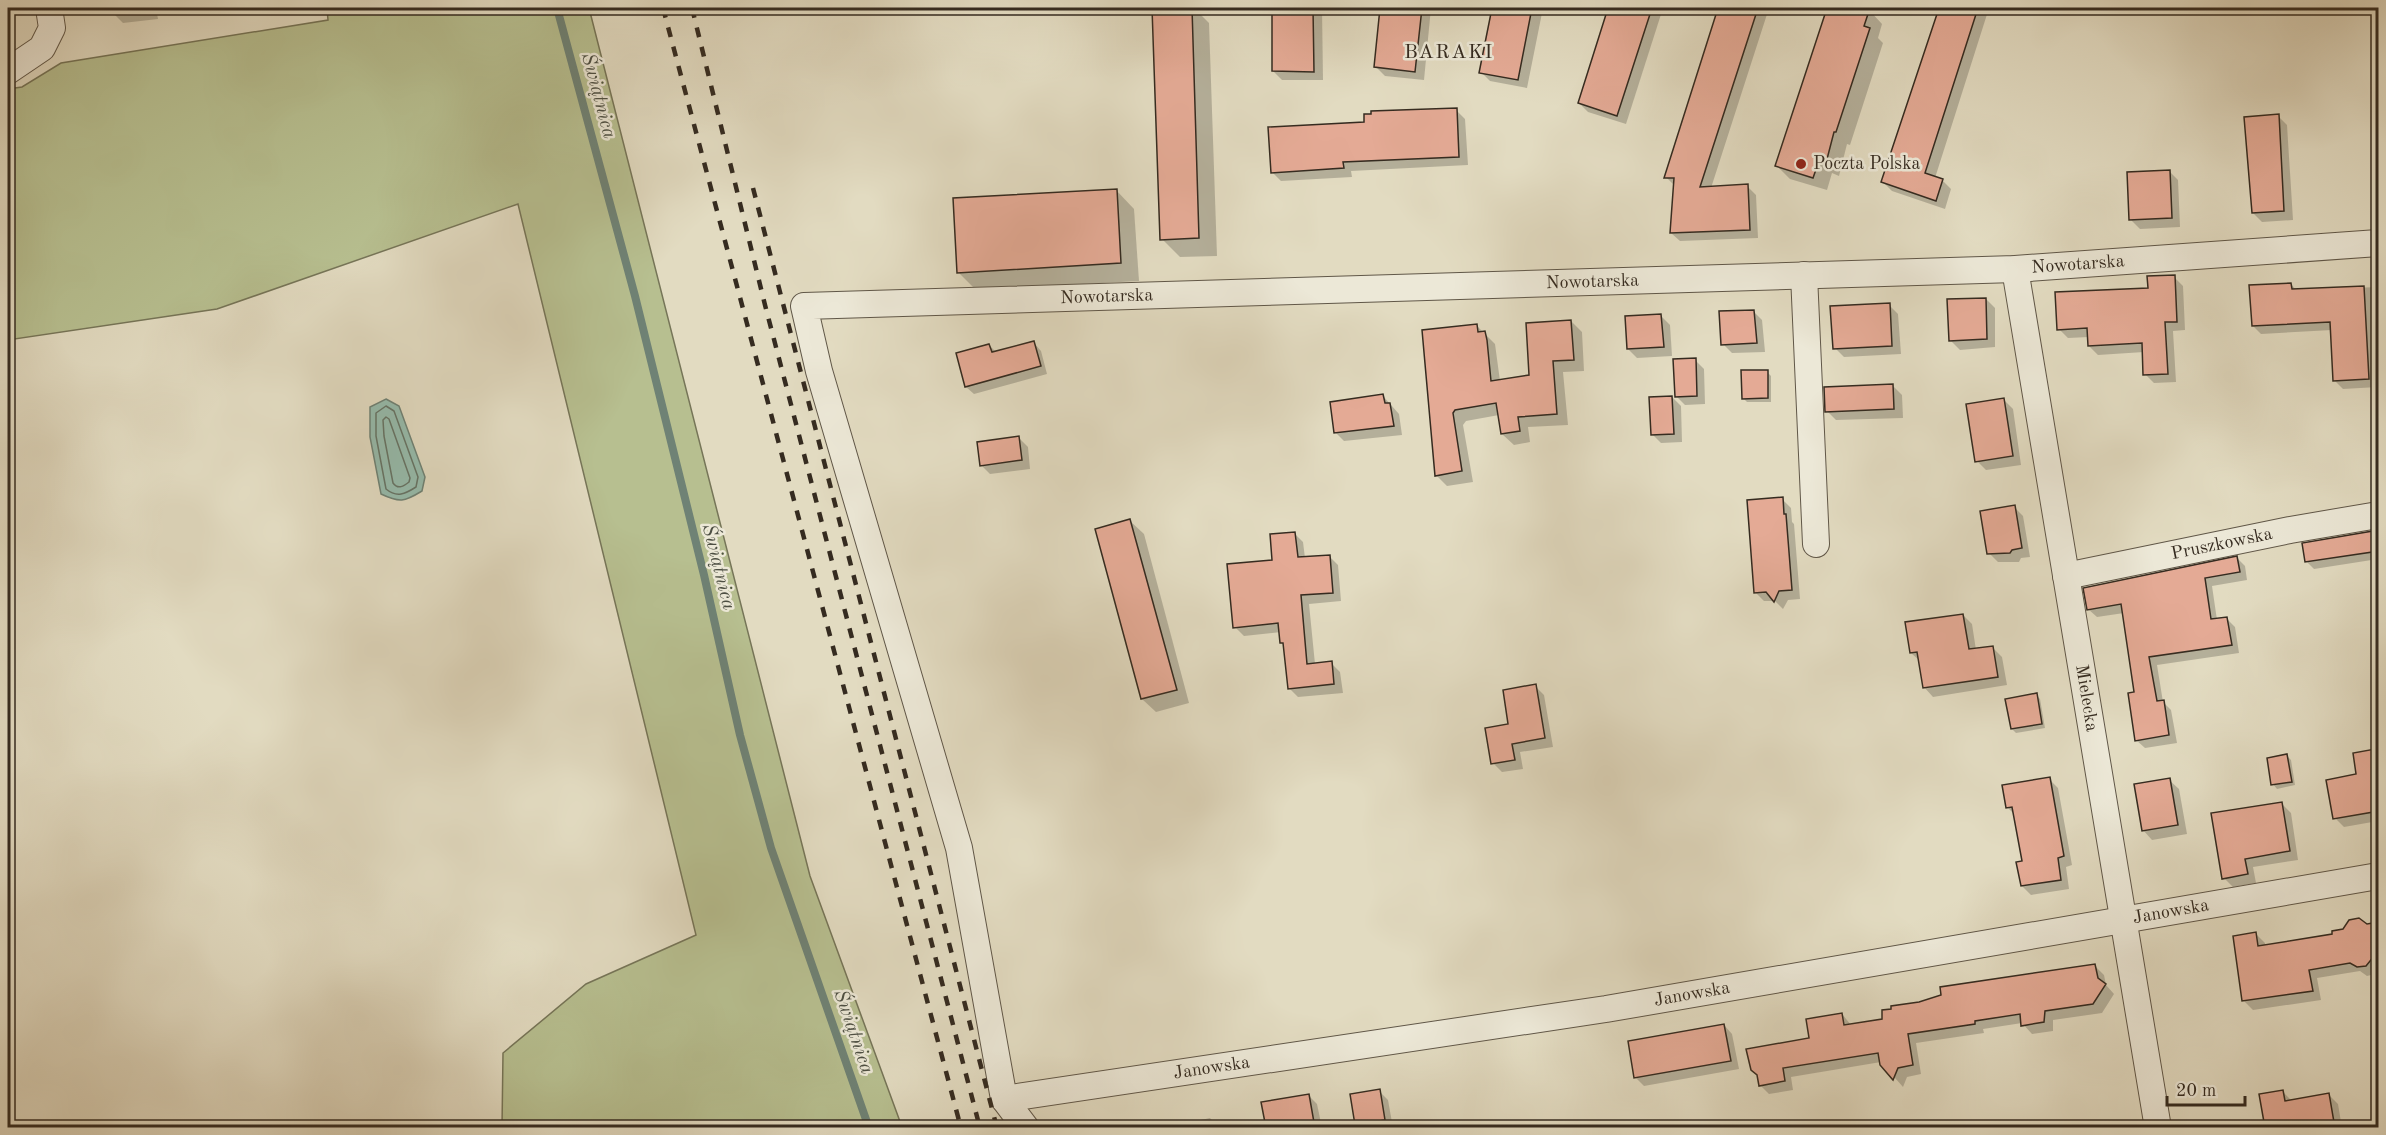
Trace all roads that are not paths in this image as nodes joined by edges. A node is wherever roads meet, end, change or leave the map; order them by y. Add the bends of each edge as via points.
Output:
1 (50, 18) edge
2 (8, 71) edge
3 (2379, 243) edge
4 (2015, 269) junction
5 (1804, 275) junction
6 (2379, 515) edge
7 (1816, 544) dead end
8 (2066, 576) junction
9 (2379, 876) edge
10 (2124, 921) junction
11 (1004, 1099) junction
12 (1026, 1128) edge
13 (2158, 1128) edge

1 - 2 street via 42,48
3 - 4 street, Nowotarska
4 - 5 street, Nowotarska
4 - 8 street, Mielecka
5 - 7 street
5 - 11 street, Nowotarska via 804,306 819,371 959,848
6 - 8 street, Pruszkowska
8 - 10 street, Mielecka
9 - 10 street, Janowska
10 - 11 street, Janowska via 1594,1011
10 - 13 street, Mielecka
11 - 12 street

